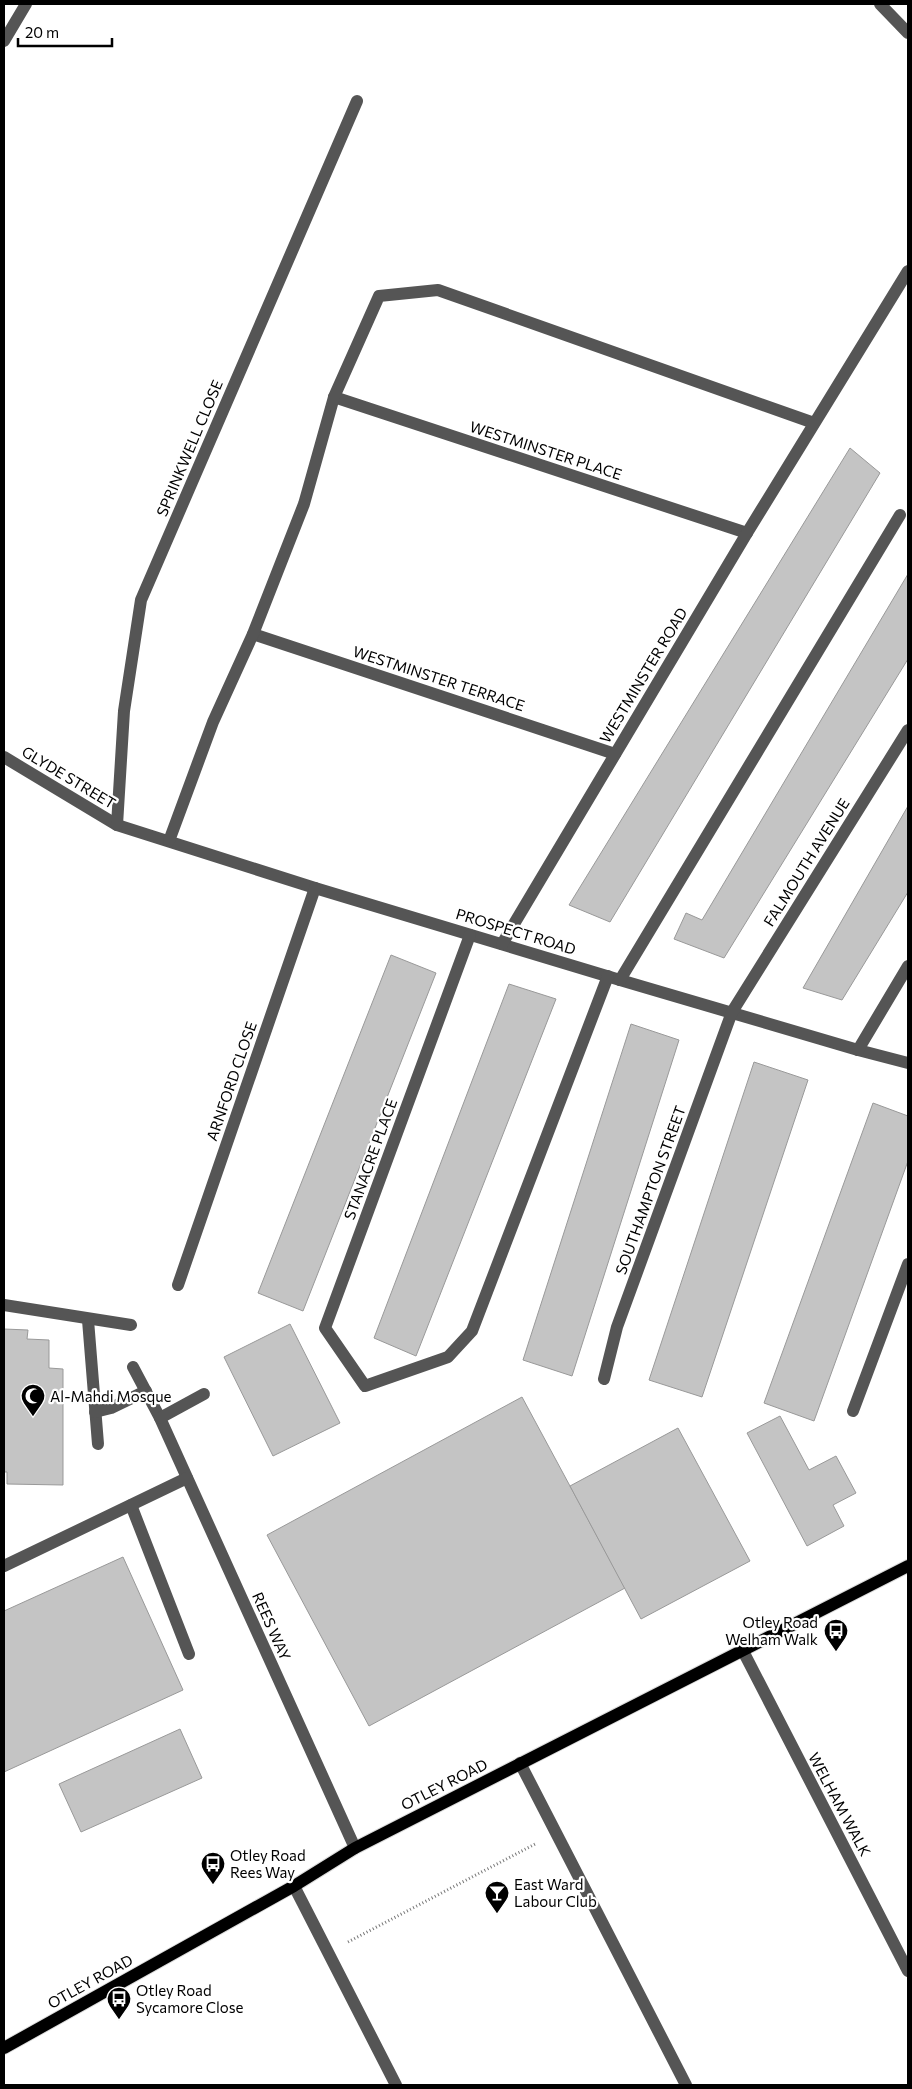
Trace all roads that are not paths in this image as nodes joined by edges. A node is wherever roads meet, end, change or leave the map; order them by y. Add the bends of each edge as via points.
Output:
1 (26, 4) edge
2 (880, 4) edge
3 (908, 33) edge
4 (4, 41) edge
5 (357, 101) dead end
6 (908, 271) edge
7 (334, 398) junction
8 (814, 423) junction
9 (900, 514) dead end
10 (747, 533) junction
11 (253, 634) junction
12 (908, 730) edge
13 (615, 754) junction
14 (4, 757) edge
15 (117, 825) junction
16 (169, 841) junction
17 (315, 888) junction
18 (470, 935) junction
19 (502, 944) junction
20 (908, 966) edge
21 (614, 978) junction
22 (732, 1012) junction
23 (858, 1050) junction
24 (908, 1063) edge
25 (908, 1264) edge
26 (178, 1285) dead end
27 (4, 1305) edge
28 (88, 1320) junction
29 (131, 1325) dead end
30 (133, 1368) dead end
31 (604, 1379) dead end
32 (146, 1391) junction
33 (204, 1394) dead end
34 (853, 1411) dead end
35 (95, 1412) junction
36 (160, 1418) junction
37 (98, 1444) dead end
38 (187, 1478) junction
39 (131, 1505) junction
40 (4, 1566) edge
41 (908, 1566) edge
42 (743, 1651) junction
43 (189, 1654) dead end
44 (520, 1763) junction
45 (355, 1848) junction
46 (294, 1886) junction
47 (908, 1971) edge
48 (4, 2048) edge
49 (396, 2085) edge
50 (686, 2085) edge

1 - 4 street
2 - 3 street
5 - 15 street, SPRINKWELL CLOSE via 141,600 124,711
6 - 8 street, WESTMINSTER ROAD
7 - 8 street via 379,296 438,290
7 - 10 street, WESTMINSTER PLACE
7 - 11 street via 304,504
8 - 10 street, WESTMINSTER ROAD
9 - 21 street
10 - 13 street, WESTMINSTER ROAD
11 - 13 street, WESTMINSTER TERRACE
11 - 16 street via 213,722
12 - 22 street, FALMOUTH AVENUE
13 - 19 street, WESTMINSTER ROAD
14 - 15 street, GLYDE STREET
15 - 16 street, PROSPECT ROAD
16 - 17 street, PROSPECT ROAD
17 - 18 street, PROSPECT ROAD
17 - 26 street, ARNFORD CLOSE
18 - 19 street, PROSPECT ROAD
18 - 21 street, STANACRE PLACE via 325,1328 365,1386 448,1356 472,1332
19 - 21 street, PROSPECT ROAD
20 - 23 street
21 - 22 street, PROSPECT ROAD
22 - 23 street, PROSPECT ROAD
22 - 31 street, SOUTHAMPTON STREET via 617,1327
23 - 24 street, PROSPECT ROAD
25 - 34 street
27 - 28 street
28 - 29 street
28 - 35 street
30 - 32 street, REES WAY
32 - 35 street
32 - 36 street, REES WAY
33 - 36 street
35 - 37 street
36 - 38 street, REES WAY
38 - 39 street
38 - 45 street, REES WAY
39 - 40 street
39 - 43 street
41 - 42 main road, OTLEY ROAD
42 - 44 main road, OTLEY ROAD
42 - 47 street, WELHAM WALK
44 - 45 main road, OTLEY ROAD
44 - 50 street
45 - 46 main road, OTLEY ROAD
46 - 48 main road, OTLEY ROAD
46 - 49 street

